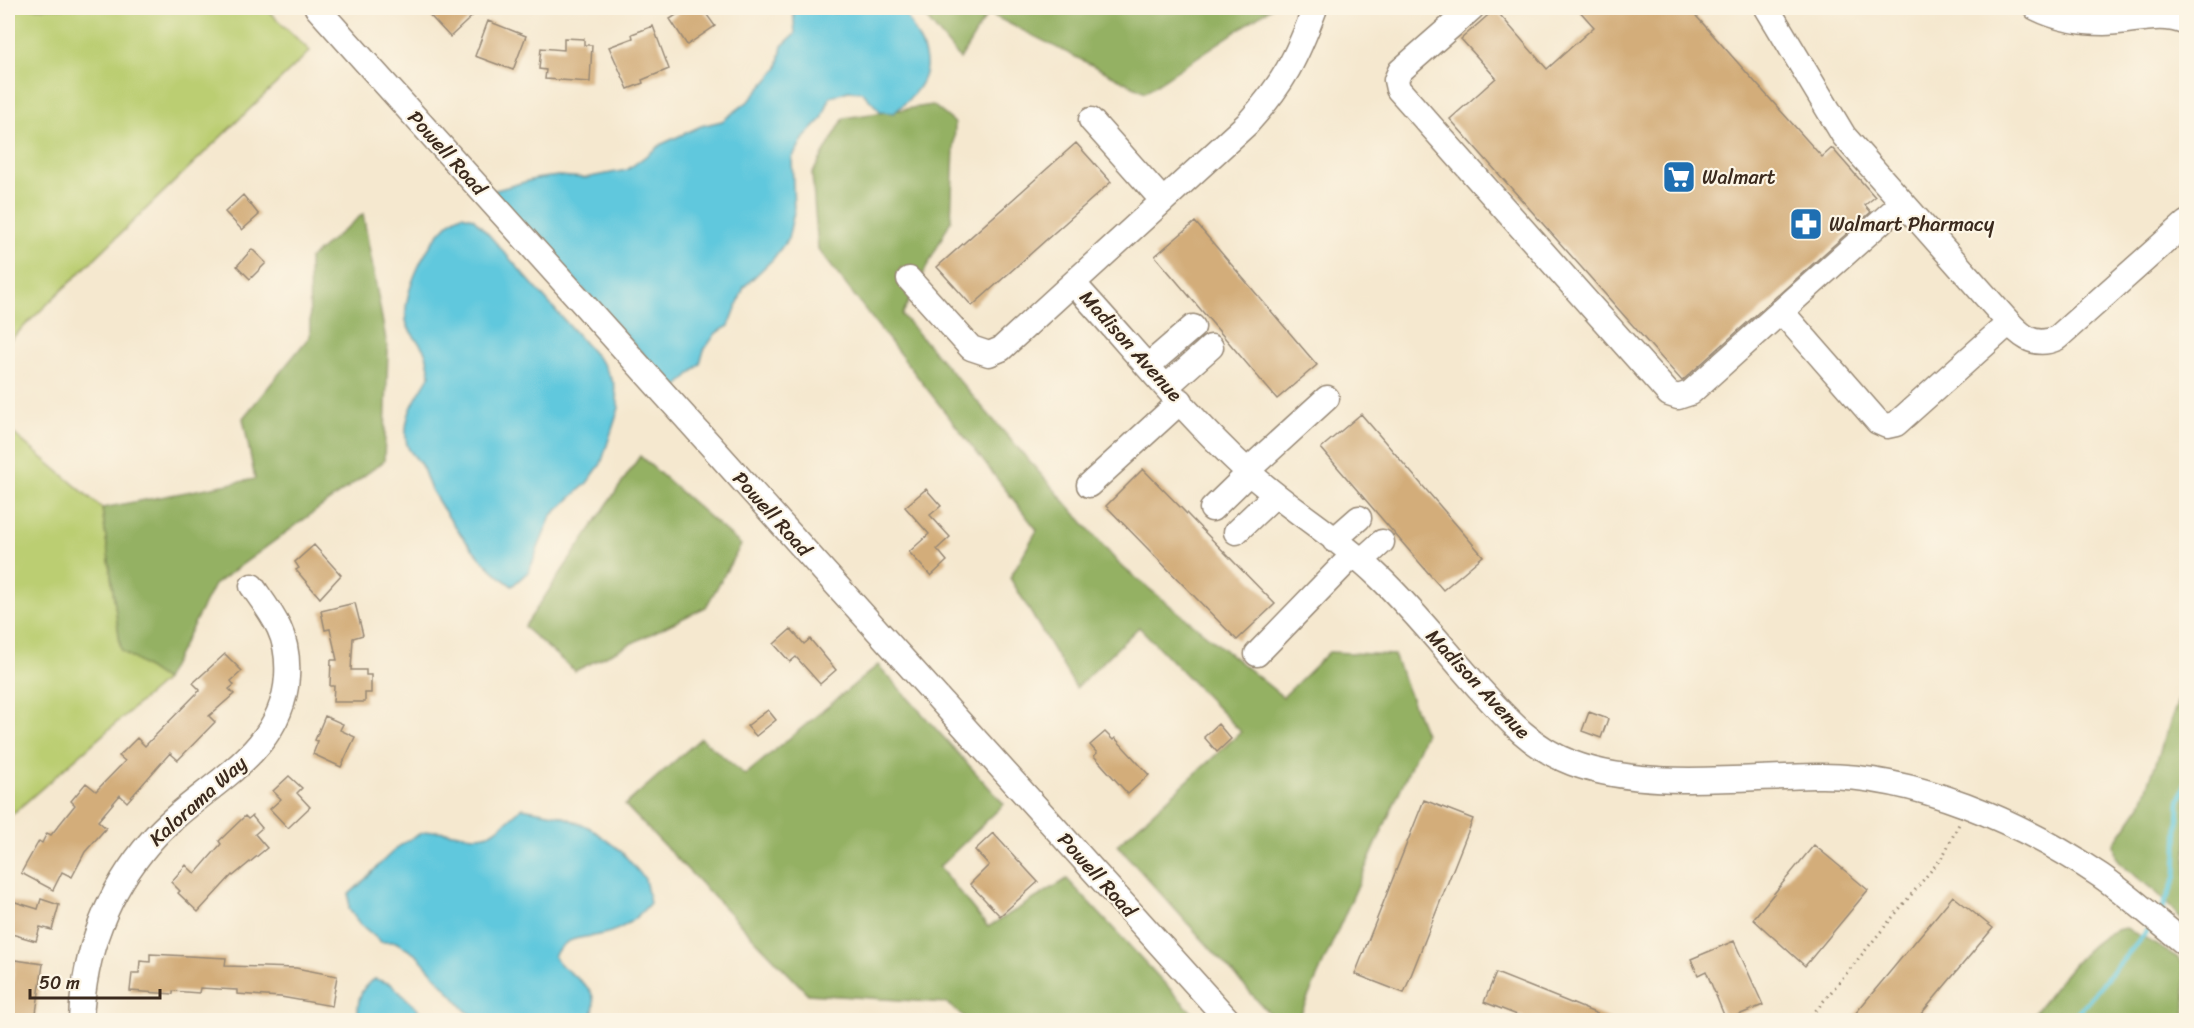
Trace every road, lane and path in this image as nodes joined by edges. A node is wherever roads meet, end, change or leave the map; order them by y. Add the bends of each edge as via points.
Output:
1 (317, 8) edge
2 (1315, 8) edge
3 (1472, 8) edge
4 (1767, 8) edge
5 (2036, 8) edge
6 (2187, 23) edge
7 (1091, 120) dead end
8 (1163, 201) junction
9 (1902, 203) junction
10 (2187, 223) edge
11 (909, 279) dead end
12 (1074, 284) junction
13 (1781, 311) junction
14 (2009, 323) junction
15 (1193, 327) dead end
16 (1211, 347) dead end
17 (1149, 365) junction
18 (1174, 393) junction
19 (1327, 398) dead end
20 (1248, 472) junction
21 (1089, 484) dead end
22 (1275, 495) junction
23 (1212, 509) dead end
24 (1359, 518) dead end
25 (1236, 532) dead end
26 (1334, 540) junction
27 (1382, 542) dead end
28 (1357, 558) junction
29 (252, 586) dead end
30 (1257, 654) dead end
31 (1959, 822) dead end
32 (2180, 939) edge
33 (81, 1020) edge
34 (1228, 1020) edge
35 (1808, 1020) edge

1 - 34 street, Powell Road
2 - 8 street, Madison Avenue via 1299,52 1276,92
3 - 13 street via 1400,71 1398,89 1665,391 1678,397 1690,393
4 - 9 street via 1836,125
5 - 6 street via 2081,21 2170,18
7 - 8 street
8 - 12 street, Madison Avenue
9 - 13 street
9 - 14 street
10 - 14 street via 2057,338 2044,343 2028,340
11 - 12 street, Madison Avenue via 971,348 989,354 1001,349
12 - 17 street, Madison Avenue
13 - 14 street via 1878,422 1887,426 1896,424
15 - 17 street
16 - 18 street
17 - 18 street, Madison Avenue
18 - 20 street, Madison Avenue
18 - 21 street
19 - 20 street
20 - 22 street, Madison Avenue
20 - 23 street
22 - 25 street
22 - 26 street, Madison Avenue
24 - 26 street
26 - 28 street, Madison Avenue
27 - 28 street
28 - 30 street
28 - 32 street, Madison Avenue via 1401,600 1513,726 1568,762 1618,774 1705,780 1819,775 1858,778 1939,797 2007,822 2071,857
29 - 33 street, Kalorama Way via 279,628 283,642 286,684 278,715 260,745 167,824 129,870 104,914 92,946
31 - 35 path via 1943,856

